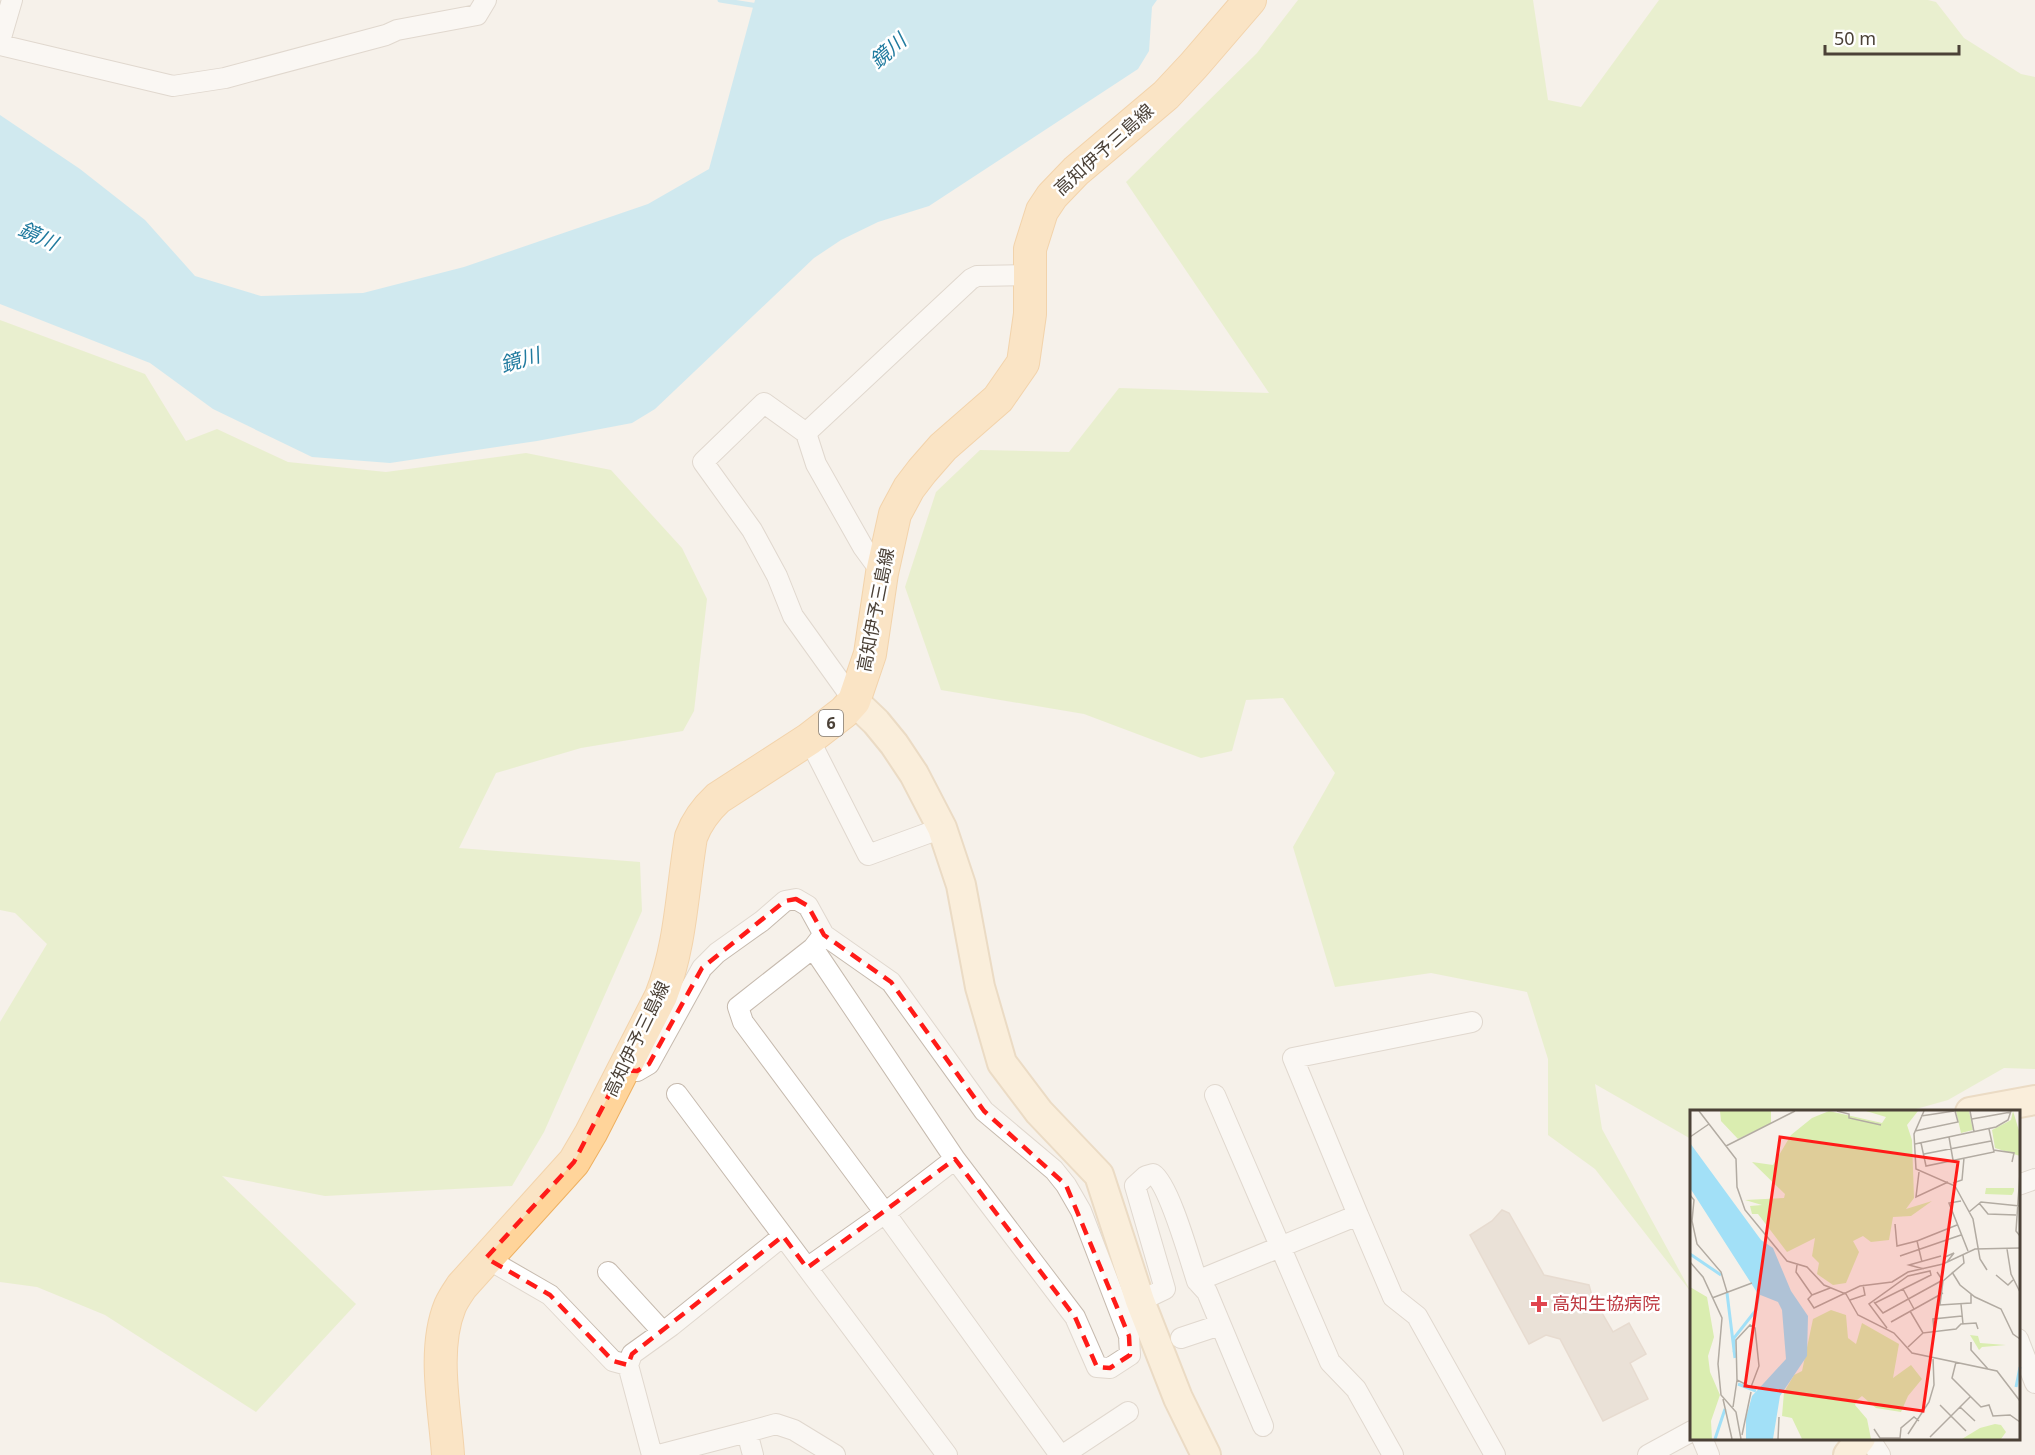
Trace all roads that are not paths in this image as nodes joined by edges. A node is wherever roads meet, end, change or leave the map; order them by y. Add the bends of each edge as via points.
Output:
1 (12, 0) edge
2 (486, 0) edge
3 (1250, 0) edge
4 (0, 43) edge
5 (1029, 275) junction
6 (806, 432) junction
7 (882, 573) junction
8 (854, 701) junction
9 (809, 739) junction
10 (942, 828) junction
11 (819, 942) junction
12 (1472, 1022) dead end
13 (622, 1070) junction
14 (677, 1094) dead end
15 (1215, 1095) dead end
16 (2035, 1100) edge
17 (1981, 1110) edge
18 (955, 1158) junction
19 (2035, 1179) edge
20 (2020, 1185) edge
21 (885, 1213) junction
22 (1358, 1215) junction
23 (783, 1236) junction
24 (1281, 1248) junction
25 (486, 1258) junction
26 (807, 1268) junction
27 (608, 1272) dead end
28 (1197, 1281) junction
29 (1140, 1301) junction
30 (1220, 1325) junction
31 (662, 1331) junction
32 (1181, 1338) dead end
33 (2020, 1342) edge
34 (628, 1365) junction
35 (2035, 1383) edge
36 (1128, 1412) dead end
37 (1263, 1426) dead end
38 (747, 1432) junction
39 (1690, 1432) edge
40 (1703, 1440) edge
41 (1859, 1440) edge
42 (1870, 1440) edge
43 (448, 1455) edge
44 (652, 1455) edge
45 (659, 1455) edge
46 (753, 1455) edge
47 (835, 1455) edge
48 (947, 1455) edge
49 (1061, 1455) edge
50 (1206, 1455) edge
51 (1393, 1455) edge
52 (1495, 1455) edge
53 (1648, 1455) edge
54 (1709, 1455) edge
55 (1848, 1455) edge
56 (1880, 1455) edge

1 - 4 street
2 - 4 street via 477,15 398,30 225,78 173,87
3 - 5 main road, 高知伊予三島線 / 6 via 1166,95 1052,196 1035,229
5 - 6 street via 971,279
5 - 7 main road, 高知伊予三島線 / 6 via 1030,314 1023,363 998,399 943,447 909,488 895,514
6 - 7 street via 816,464
6 - 8 street via 764,403 703,462 752,530 793,616
7 - 8 main road, 高知伊予三島線 / 6 via 870,654
8 - 9 main road, 高知伊予三島線 / 6
8 - 10 street via 894,744
9 - 10 street via 868,855
9 - 13 main road, 高知伊予三島線 / 6 via 718,798 697,822 691,837 668,977
10 - 29 street via 961,885 981,987 1002,1063 1040,1112 1099,1175
11 - 13 street via 808,906 796,898 785,901 702,968 649,1064 637,1071
11 - 18 street
11 - 18 street via 891,982 984,1111 1054,1170 1066,1185 1081,1211 1130,1336 1130,1355 1110,1368 1097,1367 1075,1317
11 - 21 street via 738,1007 743,1022
12 - 22 street via 1293,1058
13 - 25 main road, 高知伊予三島線 / 6 via 574,1162
14 - 23 street
15 - 24 street
16 - 17 street
18 - 21 street
19 - 20 street
21 - 26 street
21 - 49 street
22 - 24 street
22 - 52 street via 1393,1297 1417,1316
23 - 26 street
23 - 31 street
24 - 28 street
24 - 51 street via 1330,1362 1356,1389
25 - 34 street via 550,1295 613,1361
25 - 43 main road, 高知伊予三島線 / 6 via 450,1304 444,1323 441,1362
26 - 48 street
27 - 31 street
28 - 29 street via 1166,1193 1158,1178 1153,1174 1146,1176 1135,1186 1165,1289
28 - 30 street via 1207,1292
29 - 50 street via 1178,1398
30 - 32 street
30 - 37 street
31 - 34 street via 633,1354
33 - 35 street
34 - 44 street
36 - 49 street
38 - 45 street
38 - 46 street
38 - 47 street via 776,1424 794,1430
39 - 53 street
40 - 54 street
41 - 55 street
42 - 56 street

